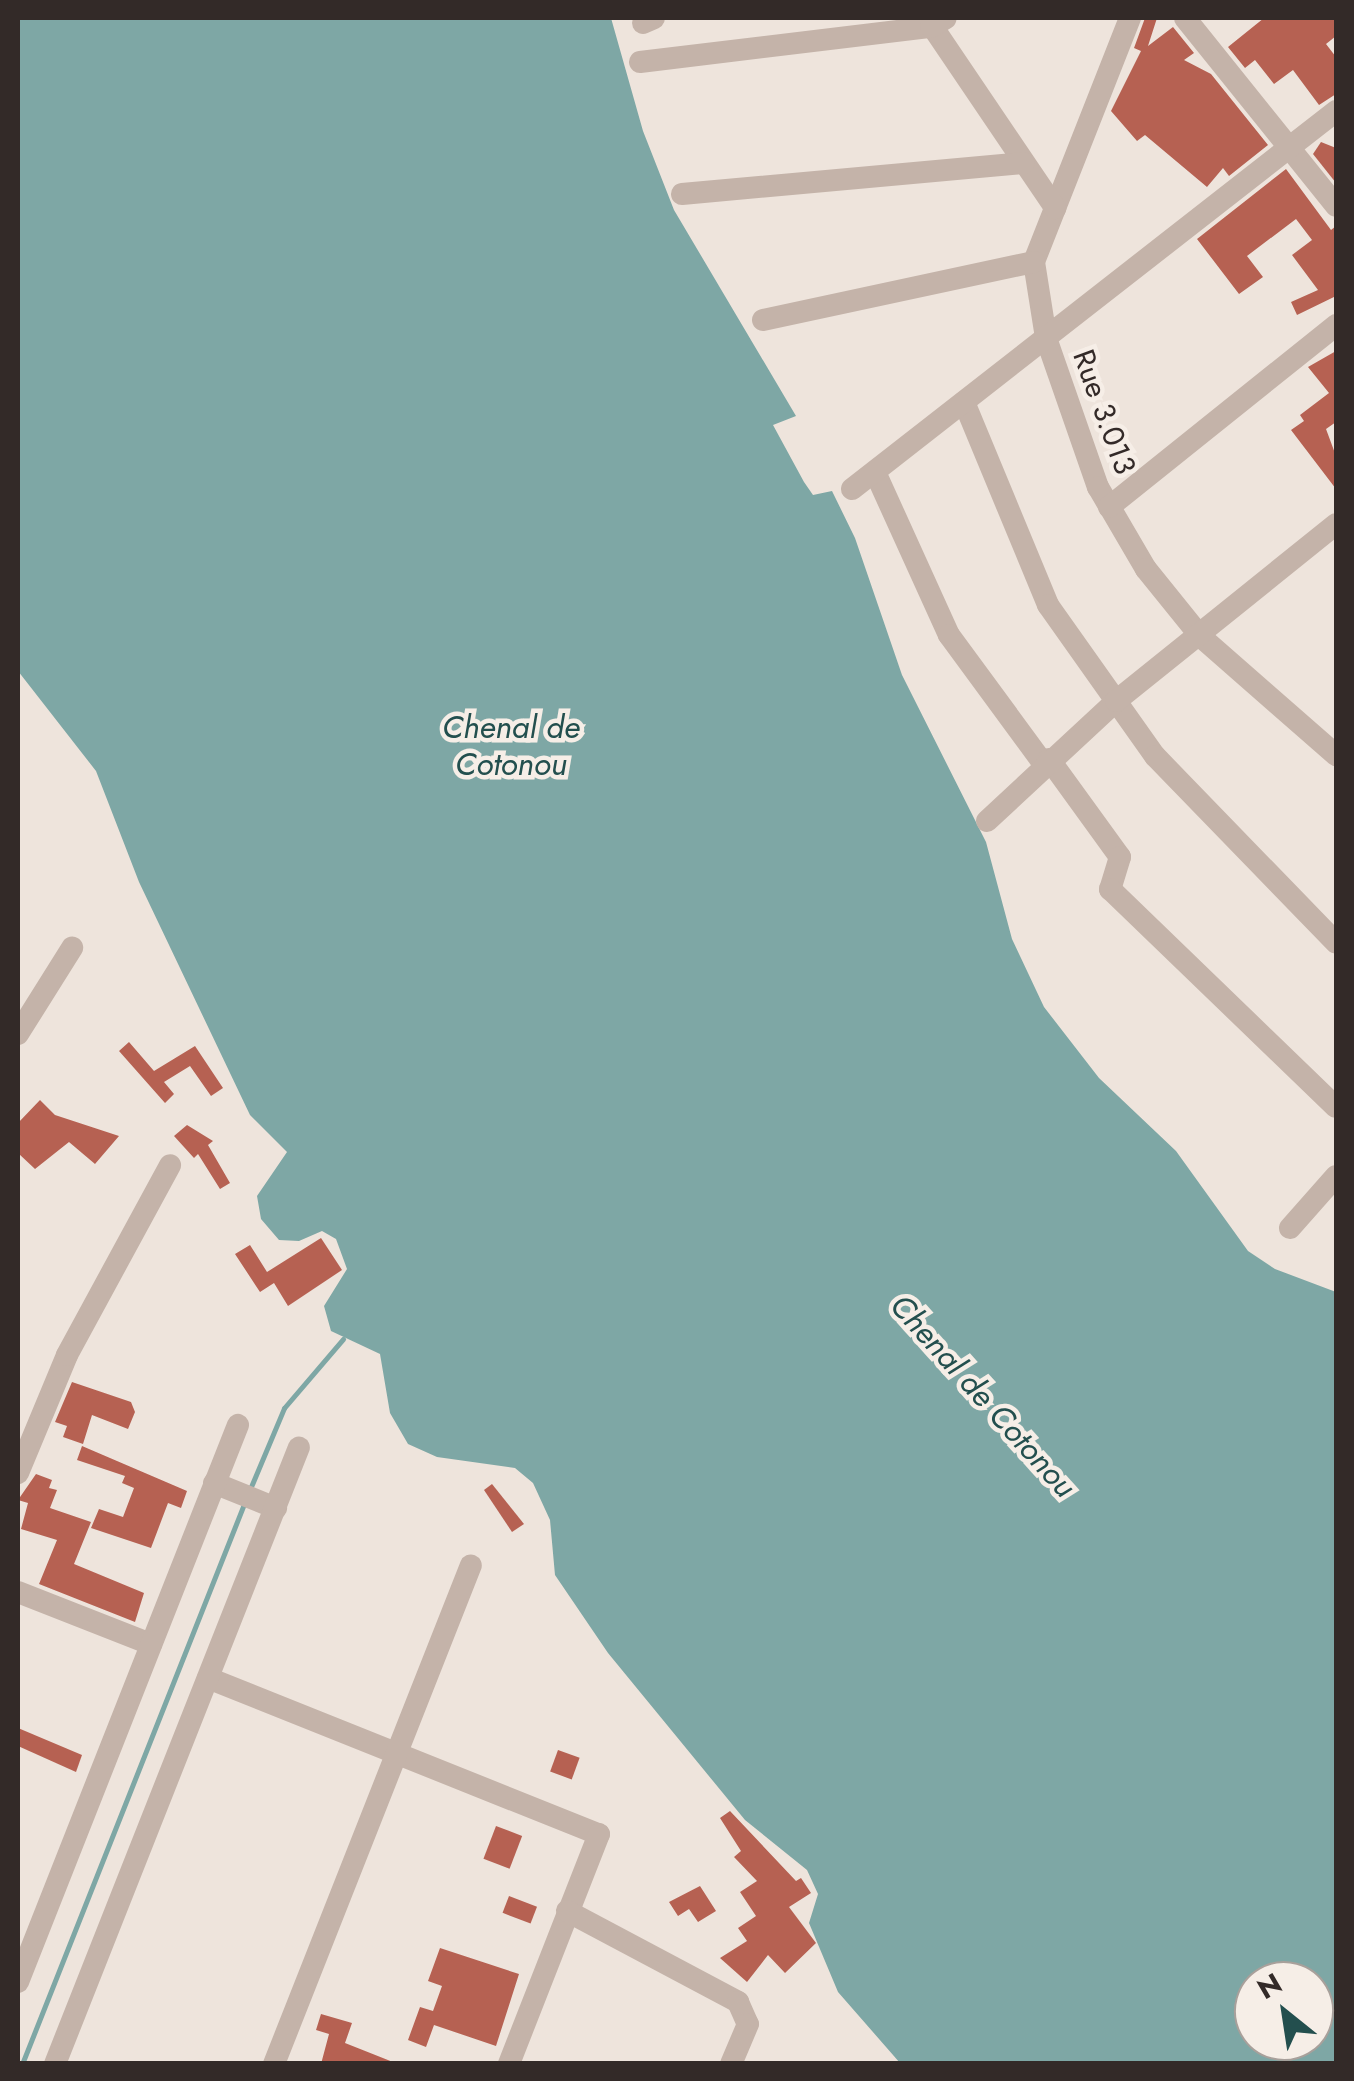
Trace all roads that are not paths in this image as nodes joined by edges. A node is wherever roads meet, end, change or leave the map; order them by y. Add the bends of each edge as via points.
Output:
1 (1130, 18) edge
2 (1185, 18) edge
3 (939, 22) edge
4 (640, 62) dead end
5 (1336, 111) edge
6 (1290, 147) junction
7 (1024, 163) junction
8 (682, 194) dead end
9 (1336, 206) edge
10 (1055, 208) junction
11 (1034, 262) junction
12 (764, 320) dead end
13 (1336, 324) edge
14 (1046, 338) junction
15 (964, 402) junction
16 (875, 472) junction
17 (852, 489) dead end
18 (1110, 507) junction
19 (1336, 524) edge
20 (1200, 636) junction
21 (1116, 701) junction
22 (1336, 754) edge
23 (1046, 761) junction
24 (988, 822) dead end
25 (1336, 943) edge
26 (72, 948) dead end
27 (18, 1034) edge
28 (1336, 1107) edge
29 (170, 1165) dead end
30 (1336, 1176) edge
31 (1290, 1228) dead end
32 (238, 1425) dead end
33 (299, 1447) dead end
34 (18, 1473) edge
35 (224, 1487) junction
36 (268, 1505) junction
37 (471, 1564) dead end
38 (18, 1592) edge
39 (151, 1644) junction
40 (208, 1678) junction
41 (397, 1753) junction
42 (566, 1911) junction
43 (18, 1982) edge
44 (55, 2064) edge
45 (274, 2064) edge
46 (509, 2064) edge
47 (732, 2064) edge

1 - 10 street
2 - 6 street
3 - 4 street
3 - 7 street
5 - 6 street
6 - 9 street
6 - 14 street
7 - 8 street
7 - 10 street
10 - 11 street
11 - 12 street
11 - 14 street, Rue 3.013
13 - 18 street
14 - 15 street
14 - 18 street, Rue 3.013 via 1081,446
15 - 16 street
15 - 21 street via 1032,575
16 - 17 street
16 - 23 street via 949,635
18 - 20 street, Rue 3.013 via 1146,568
19 - 20 street
20 - 21 street
20 - 22 street, Rue 3.013
21 - 23 street
21 - 25 street via 1155,756
23 - 24 street
23 - 28 street via 1120,857 1110,889
26 - 27 street
29 - 34 street via 67,1355
30 - 31 street
32 - 35 street
33 - 36 street
35 - 36 street
35 - 39 street
36 - 40 street
37 - 41 street
38 - 39 street
39 - 43 street
40 - 41 street
40 - 44 street
41 - 42 street via 599,1834
41 - 45 street
42 - 46 street
42 - 47 street via 738,2002 748,2024

